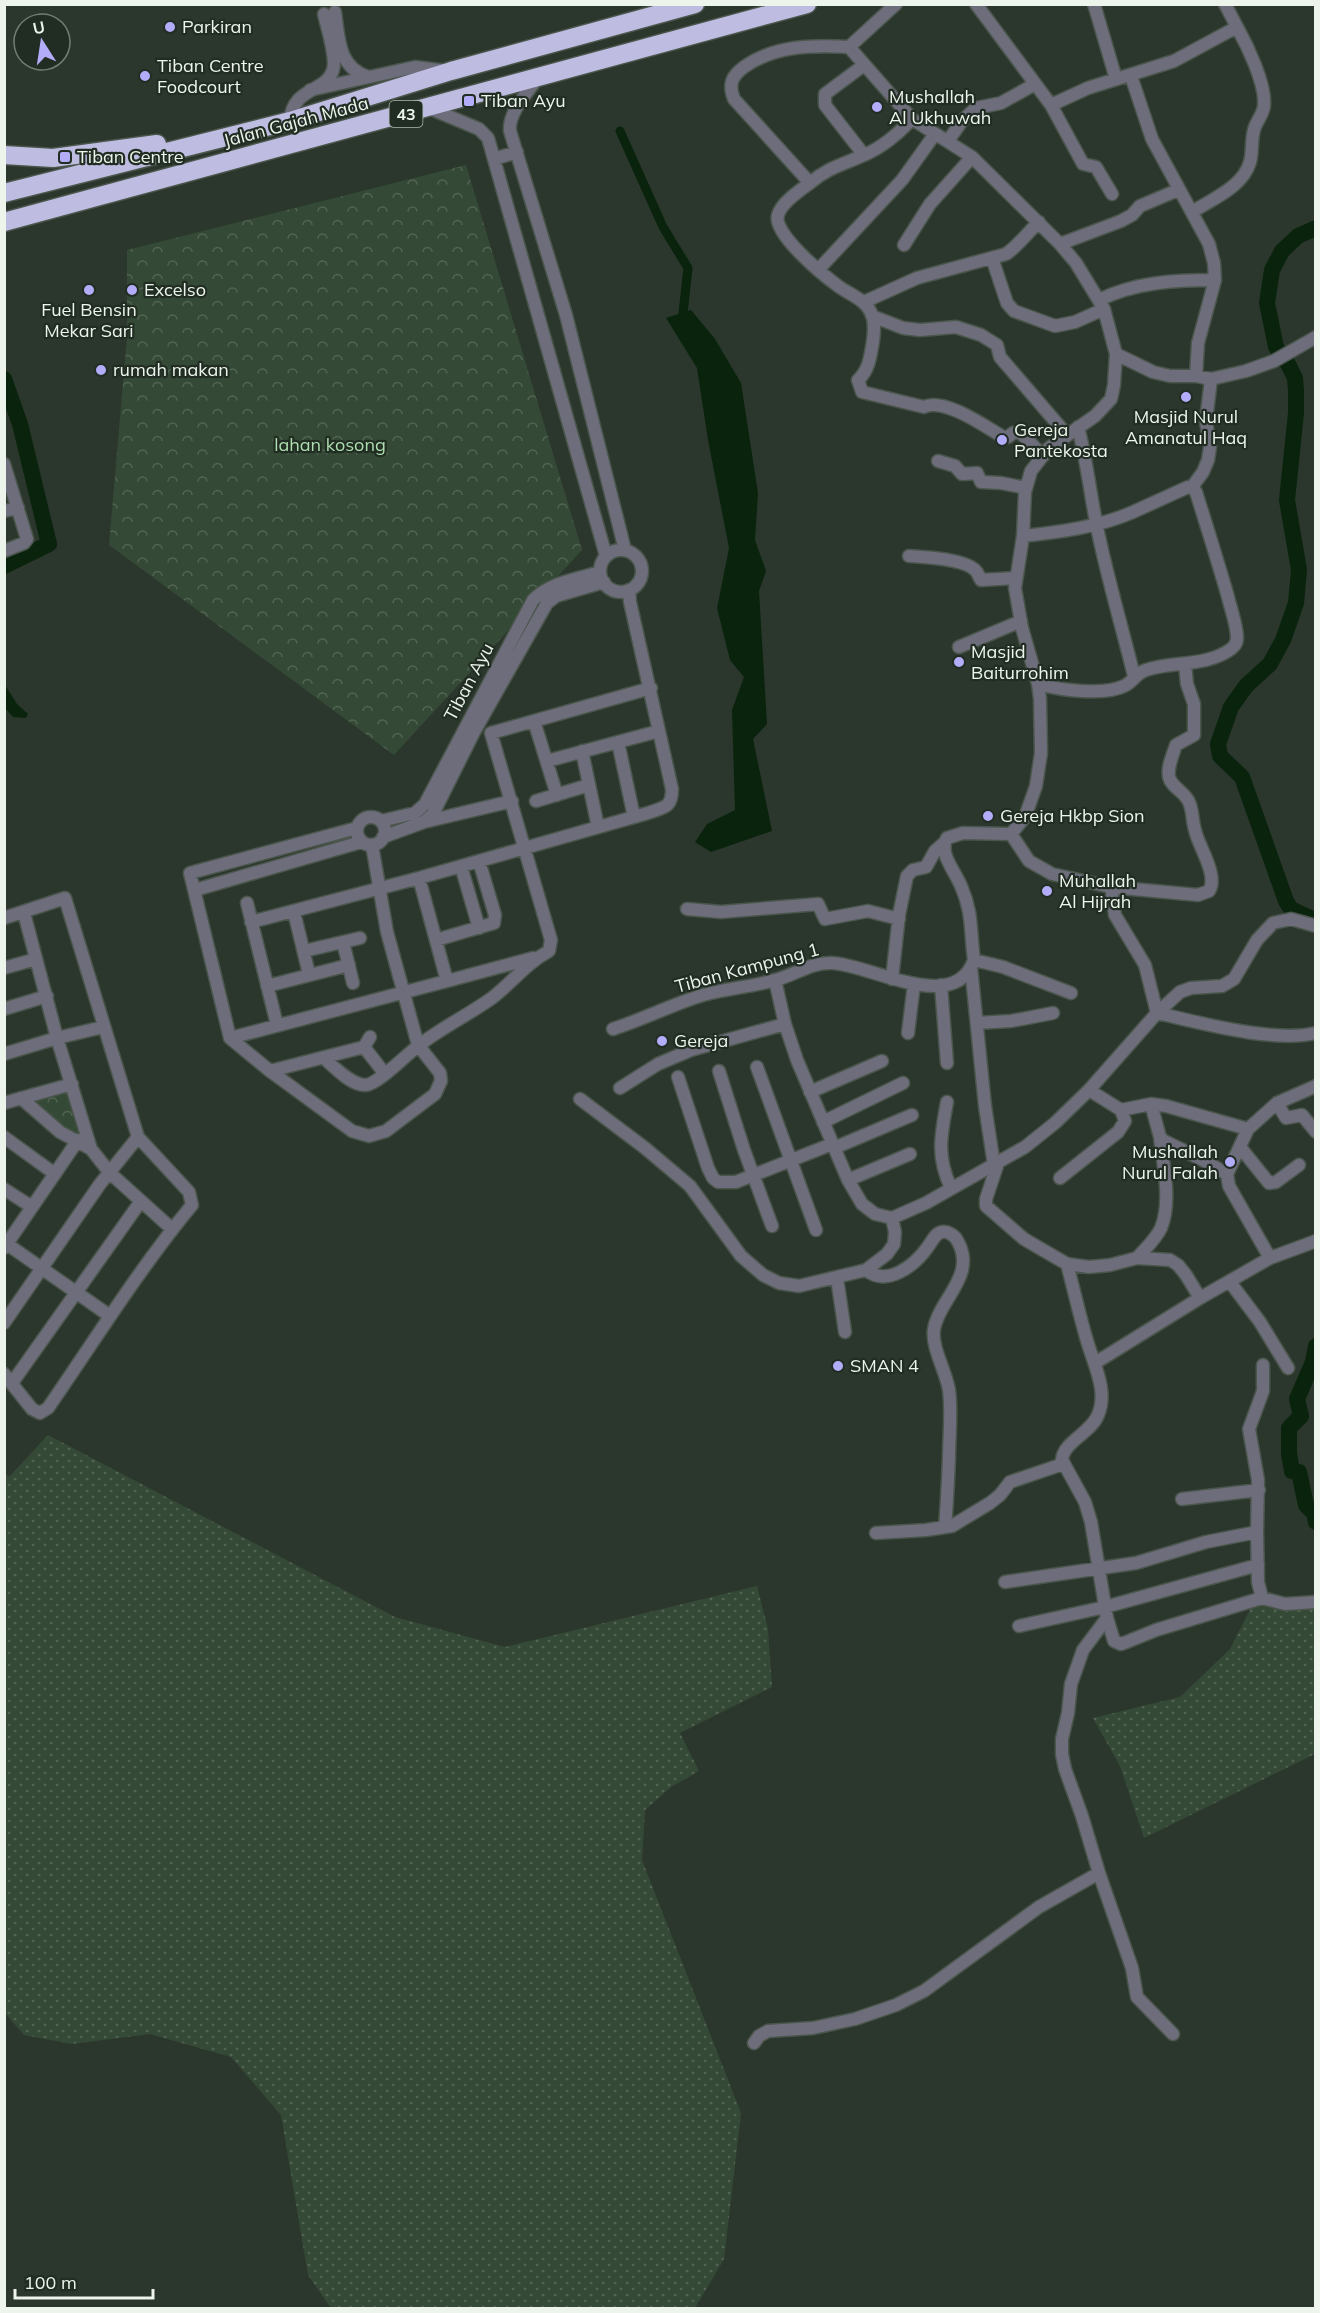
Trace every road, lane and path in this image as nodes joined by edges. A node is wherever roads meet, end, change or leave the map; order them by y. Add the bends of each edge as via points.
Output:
1 (695, 4) edge
2 (807, 4) edge
3 (896, 4) edge
4 (976, 4) edge
5 (1094, 4) edge
6 (1225, 4) edge
7 (648, 18) junction
8 (1237, 27) junction
9 (664, 43) junction
10 (849, 47) junction
11 (646, 48) junction
12 (864, 65) junction
13 (451, 71) junction
14 (538, 76) junction
15 (1131, 76) junction
16 (368, 77) junction
17 (1116, 79) junction
18 (1035, 84) junction
19 (310, 90) junction
20 (1051, 105) junction
21 (429, 108) junction
22 (912, 119) junction
23 (290, 121) junction
24 (253, 130) junction
25 (935, 134) junction
26 (948, 141) junction
27 (517, 152) junction
28 (4, 155) edge
29 (864, 155) junction
30 (972, 157) junction
31 (494, 159) junction
32 (810, 183) junction
33 (1178, 190) junction
34 (4, 193) edge
35 (1112, 194) dead end
36 (1192, 212) junction
37 (4, 222) edge
38 (1039, 222) junction
39 (1060, 244) junction
40 (904, 245) dead end
41 (992, 258) junction
42 (818, 270) junction
43 (1215, 280) junction
44 (864, 302) junction
45 (1102, 305) junction
46 (872, 316) junction
47 (1316, 338) edge
48 (1116, 354) junction
49 (1196, 376) junction
50 (1211, 379) junction
51 (1078, 428) junction
52 (1067, 435) junction
53 (1043, 456) junction
54 (938, 461) dead end
55 (4, 464) edge
56 (1192, 487) junction
57 (1026, 488) junction
58 (18, 508) junction
59 (4, 511) edge
60 (1097, 523) junction
61 (1023, 536) junction
62 (625, 550) junction
63 (4, 551) edge
64 (606, 556) junction
65 (909, 556) dead end
66 (602, 577) junction
67 (1016, 578) junction
68 (629, 590) junction
69 (1021, 621) junction
70 (959, 647) dead end
71 (1185, 664) junction
72 (1134, 676) junction
73 (1038, 684) junction
74 (651, 688) junction
75 (534, 721) junction
76 (659, 731) junction
77 (474, 732) junction
78 (491, 733) junction
79 (618, 742) junction
80 (582, 752) junction
81 (547, 760) junction
82 (589, 785) junction
83 (557, 795) junction
84 (512, 801) junction
85 (536, 801) dead end
86 (634, 817) junction
87 (381, 821) junction
88 (424, 822) junction
89 (357, 828) junction
90 (598, 828) junction
91 (1011, 834) junction
92 (383, 837) junction
93 (367, 843) junction
94 (944, 843) junction
95 (524, 847) junction
96 (479, 861) junction
97 (461, 866) junction
98 (419, 878) junction
99 (1111, 887) junction
100 (378, 888) junction
101 (195, 890) junction
102 (247, 903) dead end
103 (687, 909) dead end
104 (24, 912) junction
105 (294, 912) junction
106 (4, 918) edge
107 (899, 920) junction
108 (250, 922) junction
109 (1316, 926) edge
110 (479, 928) junction
111 (360, 938) dead end
112 (436, 940) junction
113 (343, 942) junction
114 (304, 951) junction
115 (537, 957) junction
116 (36, 959) junction
117 (972, 964) junction
118 (349, 965) junction
119 (4, 968) edge
120 (309, 974) junction
121 (892, 979) junction
122 (775, 980) junction
123 (447, 981) junction
124 (353, 983) dead end
125 (914, 984) junction
126 (941, 985) junction
127 (267, 986) junction
128 (404, 993) junction
129 (1071, 993) dead end
130 (47, 996) junction
131 (4, 1009) edge
132 (1053, 1013) dead end
133 (1157, 1014) junction
134 (977, 1023) junction
135 (785, 1024) junction
136 (277, 1025) junction
137 (103, 1027) junction
138 (613, 1029) dead end
139 (908, 1033) dead end
140 (1316, 1033) edge
141 (57, 1038) junction
142 (230, 1038) junction
143 (418, 1045) junction
144 (4, 1054) edge
145 (324, 1058) junction
146 (882, 1061) dead end
147 (947, 1063) dead end
148 (757, 1066) dead end
149 (270, 1071) junction
150 (719, 1071) dead end
151 (386, 1074) junction
152 (678, 1077) dead end
153 (903, 1083) dead end
154 (72, 1084) junction
155 (1316, 1086) edge
156 (620, 1088) dead end
157 (1089, 1090) junction
158 (810, 1092) junction
159 (21, 1098) junction
160 (580, 1099) dead end
161 (4, 1102) edge
162 (947, 1102) dead end
163 (1277, 1103) junction
164 (1151, 1104) junction
165 (1121, 1110) junction
166 (912, 1115) dead end
167 (823, 1122) junction
168 (1248, 1129) junction
169 (1316, 1132) edge
170 (4, 1137) edge
171 (138, 1137) junction
172 (1160, 1137) junction
173 (78, 1140) junction
174 (833, 1146) junction
175 (1240, 1147) junction
176 (91, 1149) junction
177 (910, 1154) dead end
178 (790, 1161) junction
179 (996, 1164) junction
180 (1299, 1165) dead end
181 (110, 1173) junction
182 (54, 1174) junction
183 (1227, 1174) junction
184 (753, 1175) junction
185 (1060, 1178) dead end
186 (848, 1179) junction
187 (951, 1188) junction
188 (4, 1189) edge
189 (141, 1201) junction
190 (32, 1207) junction
191 (892, 1218) junction
192 (772, 1226) dead end
193 (172, 1229) junction
194 (816, 1230) dead end
195 (1316, 1241) edge
196 (5, 1245) edge
197 (1137, 1258) junction
198 (1270, 1258) junction
199 (1067, 1264) junction
200 (43, 1269) junction
201 (867, 1270) junction
202 (837, 1278) junction
203 (1230, 1282) junction
204 (77, 1294) junction
205 (1200, 1298) junction
206 (110, 1316) junction
207 (4, 1323) edge
208 (845, 1332) dead end
209 (1095, 1363) junction
210 (1263, 1365) dead end
211 (1288, 1368) dead end
212 (8, 1379) edge
213 (1063, 1464) junction
214 (1259, 1490) junction
215 (1182, 1499) dead end
216 (945, 1527) junction
217 (1257, 1532) junction
218 (876, 1533) dead end
219 (1258, 1565) junction
220 (1098, 1568) junction
221 (1005, 1582) dead end
222 (1262, 1598) junction
223 (1316, 1602) edge
224 (1106, 1613) junction
225 (1018, 1626) dead end
226 (1098, 1873) junction
227 (1173, 2034) dead end
228 (754, 2043) dead end

1 - 7 highway, Jalan Gajah Mada / 43
2 - 9 highway, Jalan Gajah Mada / 43
3 - 10 street
4 - 18 street
5 - 17 street
6 - 8 street
7 - 9 highway
7 - 11 highway
7 - 13 highway, Jalan Gajah Mada / 43
8 - 15 street via 1174,61
8 - 36 street via 1253,61 1264,99 1263,111 1253,133 1252,153 1243,177
9 - 11 highway, Jalan Gajah Mada / 43
10 - 12 street
10 - 32 street via 800,46 770,53 742,68 731,82 734,99
11 - 14 highway, Jalan Gajah Mada / 43
12 - 22 street
12 - 29 street via 825,94 823,100
13 - 16 street via 419,66
13 - 23 highway, Jalan Gajah Mada / 43
14 - 21 highway, Jalan Gajah Mada / 43
14 - 27 street via 509,124
15 - 17 street
15 - 33 street via 1152,139
16 - 19 street
16 - 19 street via 347,64 329,13 334,67 330,76
17 - 20 street
18 - 20 street
18 - 26 street via 1001,103 972,110
19 - 23 street via 291,108
20 - 35 street via 1083,164 1096,167
21 - 31 street via 484,133
21 - 37 highway, Jalan Gajah Mada / 43
22 - 25 street
22 - 29 street via 886,144
23 - 24 highway, Jalan Gajah Mada / 43
24 - 28 highway via 53,158
24 - 34 highway, Jalan Gajah Mada / 43
25 - 26 street
25 - 42 street via 902,180
26 - 30 street
27 - 31 street
27 - 62 street via 566,315
29 - 32 street via 829,169
30 - 38 street
30 - 40 street via 930,204
31 - 64 street
32 - 42 street via 781,208 777,221 792,244
33 - 36 street
33 - 39 street via 1140,206 1121,221
36 - 43 street via 1209,244
38 - 39 street
38 - 41 street via 1013,249
39 - 45 street
41 - 44 street via 917,278
41 - 45 street via 1007,303 1014,312 1055,326 1075,322
42 - 44 street
43 - 45 street via 1132,287
43 - 49 street via 1198,343
44 - 46 street
45 - 48 street
46 - 52 street via 903,328 956,327 981,334 995,343 1000,357
46 - 53 street via 872,348 868,366 858,380 862,392 924,407 933,404 950,408 1003,437 1020,432
47 - 50 street via 1274,361
48 - 49 street via 1153,372
48 - 51 street via 1110,399
49 - 50 street
50 - 56 street via 1206,421 1208,460
51 - 52 street
51 - 60 street
52 - 53 street
53 - 57 street via 1031,471
54 - 57 street via 954,466 962,474 977,473 981,482
55 - 58 street
56 - 60 street via 1132,513
56 - 71 street via 1217,559 1237,641 1228,651
57 - 61 street
58 - 59 street
58 - 63 street via 27,539
60 - 61 street
60 - 72 street
61 - 67 street
62 - 64 street
62 - 68 street via 638,558 641,565 640,580
64 - 66 street
65 - 67 street via 965,564 975,569 981,580
66 - 68 street via 615,591
66 - 77 street, Tiban Ayu via 547,603
66 - 87 street, Tiban Ayu via 554,585 533,600 424,804 415,813
67 - 69 street
68 - 74 street
69 - 70 street
69 - 73 street
71 - 72 street via 1145,670
71 - 99 street via 1194,704 1194,735 1176,745 1169,775 1191,806 1212,887 1198,895
72 - 73 street via 1114,689 1073,691
73 - 91 street via 1041,753 1036,786 1025,817
74 - 75 street
74 - 76 street
75 - 78 street
75 - 81 street
76 - 79 street
76 - 86 street via 672,800 667,806
77 - 78 street
77 - 88 street, Tiban Ayu via 433,814
78 - 84 street
79 - 80 street
79 - 86 street
80 - 81 street
80 - 82 street
81 - 83 street
82 - 83 street
82 - 90 street
83 - 85 street
84 - 88 street
84 - 95 street
86 - 90 street
87 - 89 street via 370,817
87 - 92 street
88 - 92 street
89 - 93 street
89 - 101 street via 190,873
90 - 95 street
91 - 94 street via 963,833 947,838
91 - 99 street via 1023,855 1036,866 1052,874
92 - 93 street
93 - 100 street
93 - 101 street
94 - 107 street via 926,867 908,874
94 - 117 street via 946,857 970,912
95 - 96 street
95 - 115 street via 551,944 549,951
96 - 97 street
96 - 110 street via 495,918 492,924
97 - 98 street
97 - 110 street
98 - 100 street
98 - 112 street
99 - 133 street via 1115,915 1144,965
100 - 105 street
100 - 128 street
101 - 142 street
102 - 108 street
103 - 107 street via 721,912 818,904 825,919 868,911
104 - 106 street
104 - 116 street
104 - 137 street via 65,898
105 - 108 street
105 - 114 street
107 - 121 street
108 - 127 street
109 - 133 street via 1291,919 1273,923 1228,984 1185,990
110 - 112 street
111 - 113 street
112 - 123 street
113 - 114 street
113 - 118 street
114 - 120 street
115 - 123 street
115 - 143 street via 493,997
116 - 119 street
116 - 130 street
117 - 126 street, Tiban Kampung 1 via 962,979
117 - 129 street via 1003,967
117 - 134 street
118 - 120 street
118 - 124 street
120 - 127 street
121 - 122 street, Tiban Kampung 1 via 826,963
121 - 125 street, Tiban Kampung 1
122 - 135 street
122 - 138 street, Tiban Kampung 1 via 729,987
123 - 128 street
125 - 126 street, Tiban Kampung 1
125 - 139 street
126 - 147 street
127 - 136 street
128 - 136 street
128 - 143 street
130 - 131 street
130 - 141 street
132 - 134 street
133 - 140 street via 1240,1031 1305,1036
133 - 157 street
134 - 179 street
135 - 156 street via 691,1050 658,1064
135 - 158 street
136 - 142 street
137 - 141 street
137 - 171 street
141 - 144 street
141 - 154 street
142 - 149 street
143 - 149 street via 440,1073 439,1090 377,1134 364,1136 352,1131
143 - 151 street
145 - 149 street
145 - 151 street via 363,1085
145 - 151 street via 367,1042
146 - 158 street
148 - 178 street
150 - 184 street
152 - 184 street via 713,1178 725,1184
153 - 167 street
154 - 159 street
154 - 176 street
155 - 163 street
157 - 165 street
157 - 179 street via 1025,1147
158 - 167 street
159 - 161 street
159 - 173 street via 60,1132
160 - 202 street via 690,1186 741,1256 763,1275 799,1286
162 - 187 street via 940,1156
163 - 168 street
163 - 169 street via 1286,1118 1304,1116
164 - 165 street
164 - 168 street
164 - 172 street
165 - 185 street via 1125,1121 1118,1132
166 - 174 street
167 - 174 street
168 - 175 street
170 - 182 street
171 - 181 street
171 - 193 street via 191,1196 192,1205
172 - 183 street
172 - 197 street via 1164,1218 1160,1230
173 - 176 street
173 - 182 street
174 - 178 street
174 - 186 street
175 - 180 street via 1269,1183
175 - 183 street
176 - 181 street
177 - 186 street
178 - 184 street
178 - 194 street
179 - 187 street
179 - 199 street via 986,1206 1024,1239
181 - 189 street
181 - 200 street
182 - 190 street
183 - 198 street via 1229,1186
184 - 192 street
186 - 191 street via 862,1204 875,1214
187 - 191 street
188 - 190 street
189 - 193 street
189 - 204 street
190 - 196 street
191 - 201 street via 894,1244
193 - 206 street
195 - 198 street
196 - 200 street
197 - 199 street via 1099,1267
197 - 205 street via 1170,1260 1178,1265
198 - 203 street
199 - 209 street
200 - 204 street
200 - 207 street
201 - 202 street
201 - 216 street via 874,1276 889,1277 914,1263 942,1232 951,1233 961,1248 963,1262 958,1283 934,1329 935,1347 949,1390 951,1418
202 - 208 street
203 - 205 street
203 - 211 street
204 - 206 street
204 - 212 street
205 - 209 street
206 - 212 street via 45,1412 32,1409
209 - 213 street via 1102,1405 1090,1428 1065,1450
210 - 214 street via 1260,1401 1249,1429
213 - 216 street via 1010,1482 990,1503
213 - 220 street via 1085,1502
214 - 215 street
214 - 217 street
216 - 218 street
217 - 219 street
217 - 220 street via 1136,1563
219 - 222 street
219 - 224 street
220 - 221 street
220 - 224 street
222 - 223 street via 1285,1604
222 - 224 street via 1120,1644 1112,1638
224 - 225 street
224 - 226 street via 1083,1650 1071,1684 1062,1739 1065,1769
226 - 227 street via 1132,1968 1137,1997
226 - 228 street via 1039,1907 924,1991 896,2006 813,2028 768,2031

